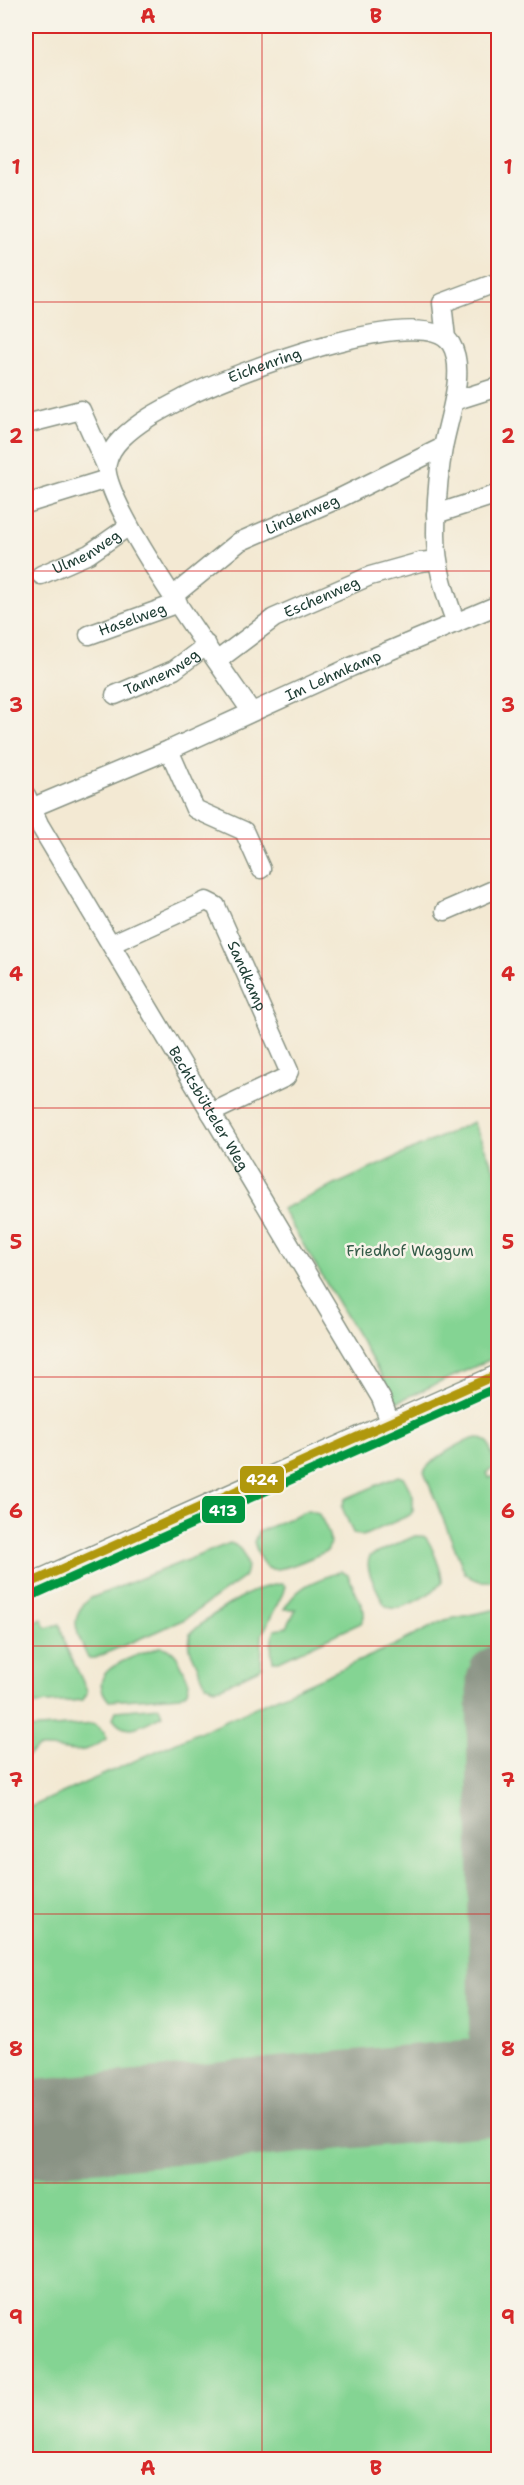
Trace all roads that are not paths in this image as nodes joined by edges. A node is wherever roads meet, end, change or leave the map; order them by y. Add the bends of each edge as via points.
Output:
1 (498, 282) edge
2 (446, 338) junction
3 (498, 387) edge
4 (453, 401) junction
5 (26, 424) edge
6 (443, 447) junction
7 (106, 472) junction
8 (498, 494) edge
9 (26, 504) edge
10 (436, 513) junction
11 (129, 526) junction
12 (437, 560) junction
13 (41, 574) dead end
14 (176, 600) junction
15 (498, 605) edge
16 (456, 623) junction
17 (89, 635) dead end
18 (207, 645) junction
19 (218, 660) junction
20 (115, 695) dead end
21 (251, 711) junction
22 (169, 750) junction
23 (28, 802) edge
24 (261, 869) dead end
25 (498, 888) edge
26 (445, 911) dead end
27 (111, 944) junction
28 (212, 1113) junction
29 (498, 1374) edge
30 (390, 1422) junction
31 (26, 1585) edge

1 - 2 street via 442,303
2 - 4 street via 458,368
2 - 7 street, Eichenring via 426,331 381,332 256,368 194,393 144,421 115,445
3 - 4 street
4 - 6 street
5 - 7 street via 81,410
6 - 10 street
6 - 14 street, Lindenweg via 239,542
7 - 9 street
7 - 11 street
8 - 10 street
10 - 12 street
11 - 13 street, Ulmenweg via 89,554
11 - 14 street
12 - 16 street
12 - 19 street, Eschenweg via 370,576 274,618
14 - 17 street, Haselweg
14 - 18 street
15 - 16 street, Im Lehmkamp
16 - 21 street, Im Lehmkamp
18 - 19 street
18 - 20 street, Tannenweg via 174,670
19 - 21 street
21 - 22 street, Im Lehmkamp
22 - 23 street, Im Lehmkamp
22 - 24 street via 195,809 244,831
23 - 27 street, Bechtsbütteler Weg
25 - 26 street
27 - 28 street, Bechtsbütteler Weg
27 - 28 street, Sandkamp via 206,901 216,906 289,1071 286,1077
28 - 30 street, Bechtsbütteler Weg via 381,1398
29 - 30 street
30 - 31 street

